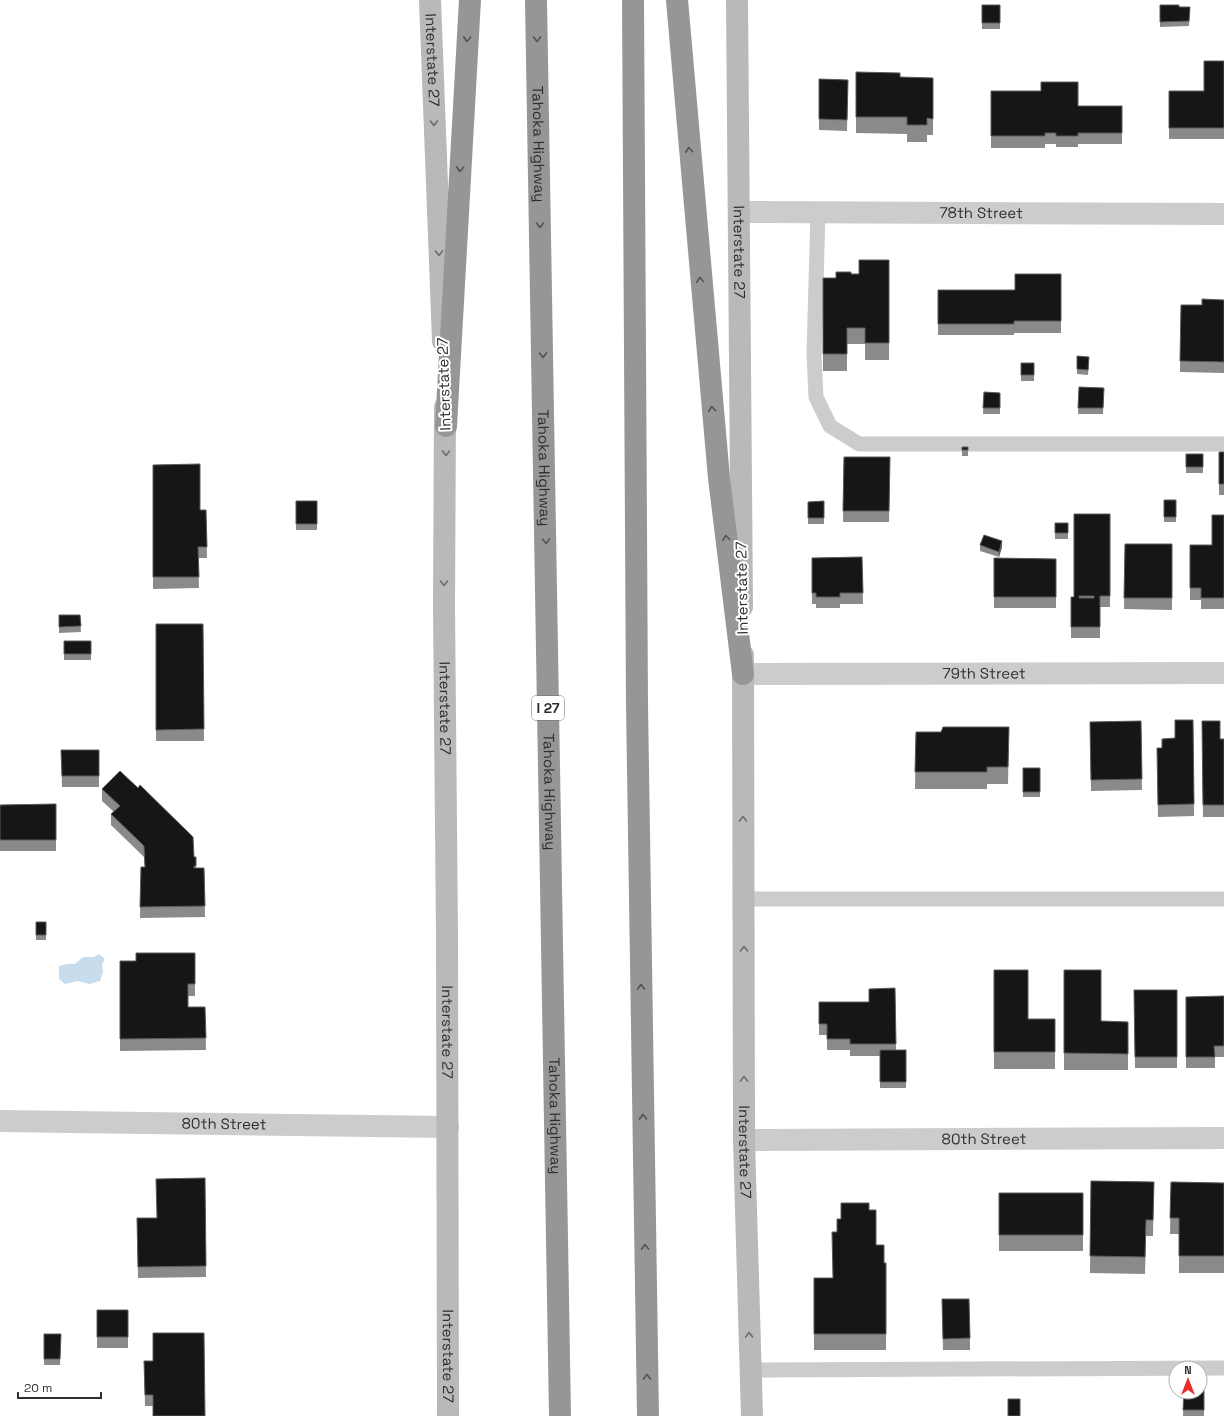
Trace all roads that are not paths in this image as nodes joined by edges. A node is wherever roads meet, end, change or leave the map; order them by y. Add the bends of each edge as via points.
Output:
1 (430, 0) edge
2 (470, 0) edge
3 (536, 0) edge
4 (633, 0) edge
5 (677, 0) edge
6 (737, 0) edge
7 (738, 212) junction
8 (818, 212) junction
9 (1224, 214) edge
10 (446, 426) junction
11 (1224, 444) edge
12 (1224, 673) edge
13 (743, 674) junction
14 (744, 899) junction
15 (1224, 899) edge
16 (0, 1121) edge
17 (448, 1127) junction
18 (1224, 1138) edge
19 (744, 1140) junction
20 (1224, 1368) edge
21 (750, 1370) junction
22 (448, 1416) edge
23 (560, 1416) edge
24 (648, 1416) edge
25 (752, 1416) edge

1 -> 10 main road, Interstate 27
2 -> 10 highway
3 -> 23 highway, Tahoka Highway / I 27
24 -> 4 highway via 637,696
13 -> 5 highway via 719,478
6 - 7 main road, Interstate 27
7 - 8 street, 78th Street
7 - 13 main road, Interstate 27
8 - 9 street, 78th Street
8 - 11 lane via 814,354 816,397 830,426 859,444
10 -> 17 main road, Interstate 27 via 444,606
12 - 13 street, 79th Street
14 -> 13 main road, Interstate 27
14 - 15 lane
19 -> 14 main road, Interstate 27
16 - 17 street, 80th Street
17 - 22 main road, Interstate 27
18 - 19 street, 80th Street
21 -> 19 main road, Interstate 27
20 - 21 lane
21 - 25 main road, Interstate 27

